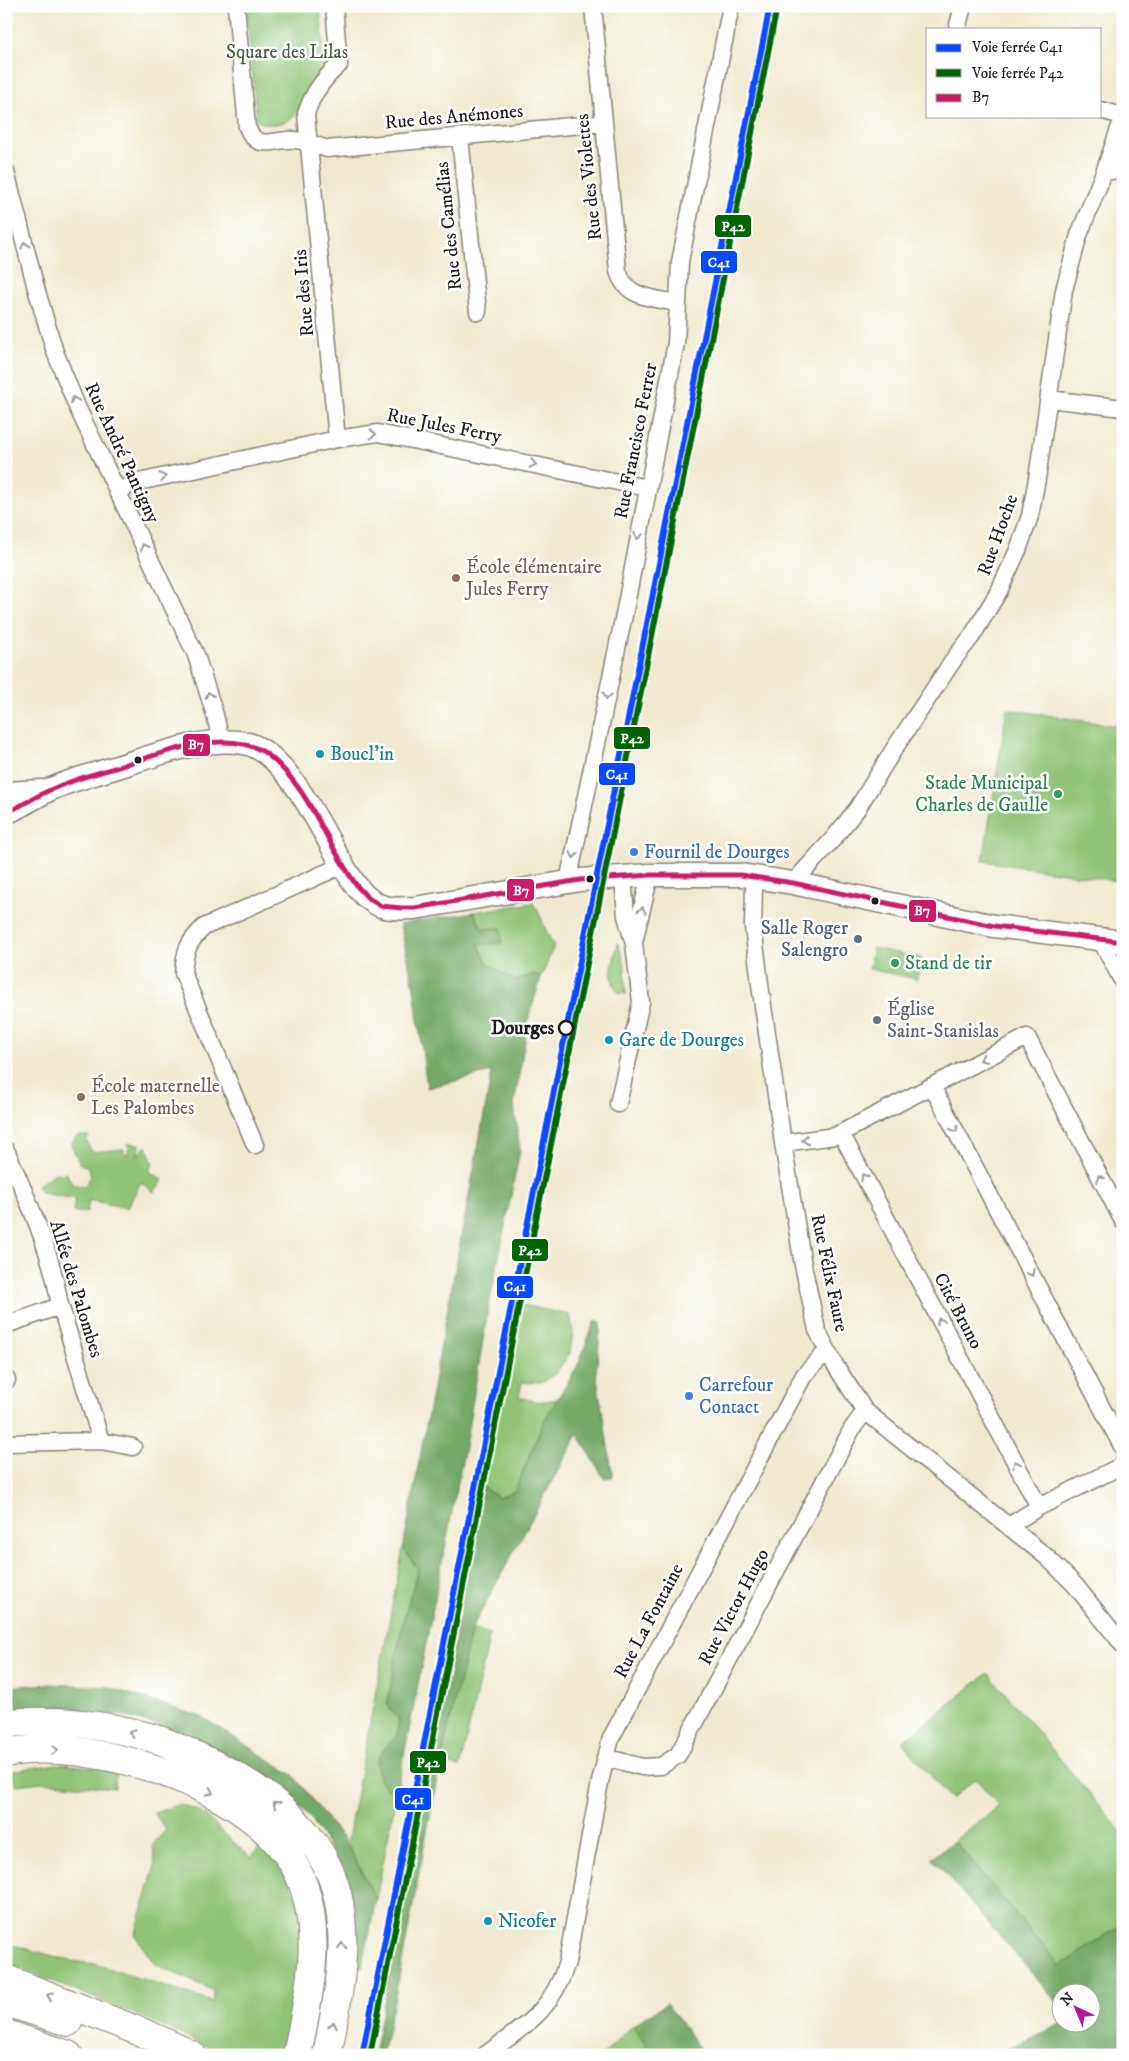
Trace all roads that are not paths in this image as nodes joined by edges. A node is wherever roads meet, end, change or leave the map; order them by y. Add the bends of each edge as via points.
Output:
1 (236, 6) edge
2 (334, 6) edge
3 (593, 6) edge
4 (731, 6) edge
5 (963, 6) edge
6 (957, 28) edge
7 (1102, 111) edge
8 (1123, 117) edge
9 (603, 123) junction
10 (460, 137) junction
11 (310, 143) junction
12 (1123, 169) edge
13 (6, 172) edge
14 (1104, 172) junction
15 (678, 303) junction
16 (478, 312) dead end
17 (1050, 399) junction
18 (1123, 408) edge
19 (337, 439) junction
20 (647, 488) junction
21 (117, 492) junction
22 (222, 742) junction
23 (49, 790) junction
24 (6, 793) edge
25 (6, 813) edge
26 (343, 865) junction
27 (650, 875) junction
28 (757, 876) junction
29 (623, 877) junction
30 (568, 882) junction
31 (793, 883) junction
32 (1100, 939) junction
33 (1123, 942) edge
34 (634, 944) junction
35 (1123, 982) edge
36 (932, 1086) junction
37 (618, 1104) dead end
38 (841, 1133) junction
39 (783, 1143) junction
40 (255, 1144) dead end
41 (6, 1150) edge
42 (1123, 1221) edge
43 (60, 1306) junction
44 (6, 1325) edge
45 (827, 1351) junction
46 (865, 1411) junction
47 (101, 1441) junction
48 (6, 1443) edge
49 (133, 1447) dead end
50 (1123, 1448) edge
51 (1123, 1465) edge
52 (1039, 1507) junction
53 (1010, 1528) junction
54 (1123, 1645) edge
55 (6, 1723) edge
56 (6, 1753) edge
57 (605, 1757) junction
58 (6, 1979) edge
59 (6, 2002) edge
60 (6, 2034) edge
61 (68, 2055) edge
62 (167, 2055) edge
63 (192, 2055) edge
64 (297, 2055) edge
65 (327, 2055) edge
66 (485, 2055) edge

1 - 11 street via 250,136 262,142 294,140
2 - 11 street via 339,65 323,80 306,114
3 - 9 street, Rue des Violettes
4 - 15 street, Rue Francisco Ferrer via 680,262
5 - 6 street
7 - 8 street
8 - 14 street, Rue Hoche
9 - 10 street, Rue des Anémones
9 - 15 street, Rue des Violettes via 621,282 637,294
10 - 11 street, Rue des Anémones via 327,149
10 - 16 street, Rue des Camélias
11 - 19 street, Rue des Iris
12 - 14 street
21 -> 13 street, Rue André Pantigny via 55,352
14 - 17 street, Rue Hoche via 1079,235 1064,290
15 - 20 street, Rue Francisco Ferrer via 676,344
17 - 18 street
17 - 31 street, Rue Hoche via 1030,516 999,590 857,809
19 -> 20 street, Rue Jules Ferry via 378,433
21 -> 19 street, Rue Jules Ferry via 134,483
20 -> 30 street, Rue Francisco Ferrer
22 -> 21 street, Rue André Pantigny via 196,655
22 - 23 street via 162,754
22 - 26 street via 249,745 276,761 308,805
23 - 24 street
23 - 25 street
26 - 30 street via 353,883 371,901 396,908 415,908
26 - 40 street via 204,927 192,938 185,952 183,974
27 - 28 street
27 - 29 street
34 -> 27 street
28 - 31 street
28 - 39 street, Rue Félix Faure via 753,927
29 - 30 street
29 - 34 street via 626,916
31 - 32 street via 994,926
32 - 33 street
32 - 35 street
34 - 37 street via 641,1002
36 - 38 street
42 -> 36 street via 1027,1037
36 -> 50 street
38 -> 39 street
52 -> 38 street, Cité Bruno
39 - 45 street, Rue Félix Faure via 815,1321
41 - 43 street, Allée des Palombes via 26,1195 56,1281
43 - 44 street
43 - 47 street, Allée des Palombes
45 - 46 street, Rue Félix Faure
45 - 57 street, Rue La Fontaine via 804,1375 618,1722
46 - 53 street, Rue Félix Faure
46 - 57 street, Rue Victor Hugo via 852,1428 678,1755 661,1766 642,1768
47 - 48 street
47 - 49 street
51 - 52 street
52 - 53 street
53 - 54 street, Rue Félix Faure via 1048,1558
65 -> 55 highway via 342,1958 337,1893 326,1865 293,1819 239,1777 158,1739 86,1724 43,1720
56 -> 64 highway via 80,1751 161,1770 216,1796 275,1841 300,1876 309,1902 312,1925 311,1967
57 - 66 street, Rue La Fontaine via 563,1976 553,1997 527,2024
63 -> 58 highway
59 - 62 highway
60 - 61 highway

